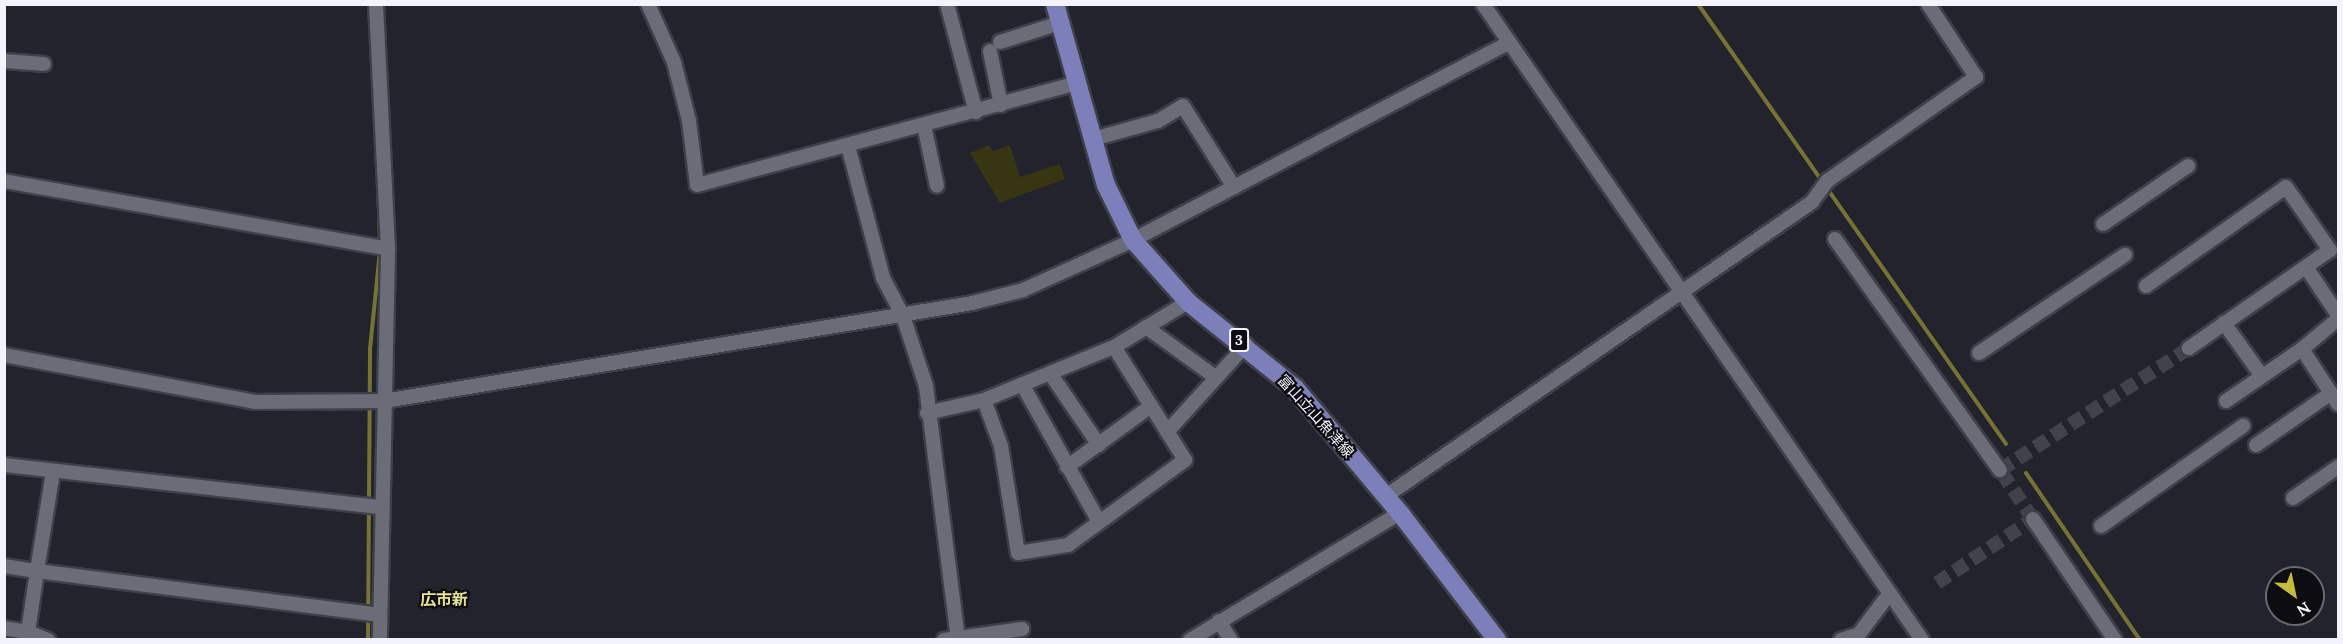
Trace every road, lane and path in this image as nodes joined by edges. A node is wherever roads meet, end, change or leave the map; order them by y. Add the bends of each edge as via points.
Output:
1 (376, 4) edge
2 (648, 4) edge
3 (946, 4) edge
4 (1055, 4) edge
5 (1483, 4) edge
6 (1928, 4) edge
7 (1060, 23) junction
8 (1509, 43) junction
9 (4, 61) edge
10 (44, 64) dead end
11 (1077, 83) junction
12 (1001, 105) junction
13 (976, 112) junction
14 (924, 125) junction
15 (1093, 139) junction
16 (849, 146) junction
17 (2188, 166) dead end
18 (4, 181) edge
19 (936, 186) dead end
20 (1234, 187) junction
21 (2103, 224) dead end
22 (1835, 239) dead end
23 (1133, 240) junction
24 (388, 249) junction
25 (2125, 255) dead end
26 (2306, 267) junction
27 (2146, 286) dead end
28 (1680, 291) junction
29 (1188, 302) junction
30 (903, 316) junction
31 (2338, 317) edge
32 (2224, 323) junction
33 (1146, 327) junction
34 (1246, 345) junction
35 (1114, 347) junction
36 (2189, 348) tunnel mouth
37 (2302, 349) junction
38 (1979, 353) dead end
39 (4, 355) edge
40 (1050, 373) junction
41 (2262, 376) junction
42 (1215, 377) junction
43 (1022, 384) junction
44 (2335, 399) edge
45 (984, 400) junction
46 (384, 401) junction
47 (2226, 401) dead end
48 (1151, 406) junction
49 (927, 413) junction
50 (2243, 426) dead end
51 (1167, 432) junction
52 (1099, 445) junction
53 (2256, 445) dead end
54 (4, 465) edge
55 (1067, 467) junction
56 (2338, 467) edge
57 (2000, 470) dead end
58 (53, 472) junction
59 (1386, 496) junction
60 (2293, 498) dead end
61 (381, 507) junction
62 (1400, 513) junction
63 (2033, 519) dead end
64 (1099, 522) junction
65 (2100, 526) dead end
66 (4, 566) edge
67 (37, 571) junction
68 (1890, 593) junction
69 (380, 615) junction
70 (1219, 621) junction
71 (4, 628) edge
72 (1022, 629) dead end
73 (28, 632) junction
74 (958, 638) edge
75 (48, 639) edge
76 (380, 639) edge
77 (944, 639) edge
78 (1190, 639) edge
79 (1231, 639) edge
80 (1497, 639) edge
81 (1841, 639) edge
82 (1922, 639) edge
83 (2115, 639) edge

1 - 24 street
2 - 16 street via 674,62 689,121 697,184
3 - 13 street
4 - 7 main road, 富山立山魚津線 / 3
5 - 8 street
6 - 28 street via 1976,77 1827,181 1812,202
7 - 11 main road, 富山立山魚津線 / 3
7 - 12 street via 995,47
8 - 20 street
8 - 28 street
9 - 10 street
11 - 12 street
11 - 15 main road, 富山立山魚津線 / 3
12 - 13 street
13 - 14 street
14 - 16 street
14 - 19 street
15 - 20 street via 1158,121 1183,106
15 - 23 main road, 富山立山魚津線 / 3 via 1106,185
16 - 30 street via 884,278
17 - 21 street
18 - 24 street
20 - 23 street
22 - 57 street
23 - 29 main road, 富山立山魚津線 / 3
23 - 30 street via 1023,290
24 - 46 street
25 - 38 street
26 - 27 street via 2330,250 2286,188
26 - 31 street
26 - 32 street
28 - 59 street
28 - 68 street
29 - 33 street
29 - 34 main road, 富山立山魚津線 / 3
30 - 46 street
30 - 49 street via 926,386
31 - 37 street
32 - 36 street
32 - 41 street
33 - 35 street
33 - 42 street
34 - 42 street
34 - 59 main road, 富山立山魚津線 / 3 via 1295,388
35 - 40 street
35 - 48 street
37 - 41 street
37 - 44 street
39 - 46 street via 254,402
40 - 43 street
40 - 52 street
41 - 47 street
42 - 51 street
43 - 45 street
43 - 55 street
44 - 53 street
45 - 49 street
45 - 64 street via 1001,446 1018,553 1068,545
46 - 61 street
48 - 51 street
48 - 52 street
49 - 74 street
50 - 65 street
51 - 64 street via 1185,460
52 - 55 street
54 - 58 street
55 - 64 street
56 - 60 street
58 - 61 street
58 - 67 street
59 - 62 main road, 富山立山魚津線 / 3
61 - 69 street
62 - 70 street
62 - 80 main road, 富山立山魚津線 / 3
63 - 83 street
66 - 67 street
67 - 69 street
67 - 73 street
68 - 81 street via 1859,634
68 - 82 street
69 - 76 street
70 - 78 street
70 - 79 street
71 - 73 street
72 - 74 street
73 - 75 street
74 - 77 street

